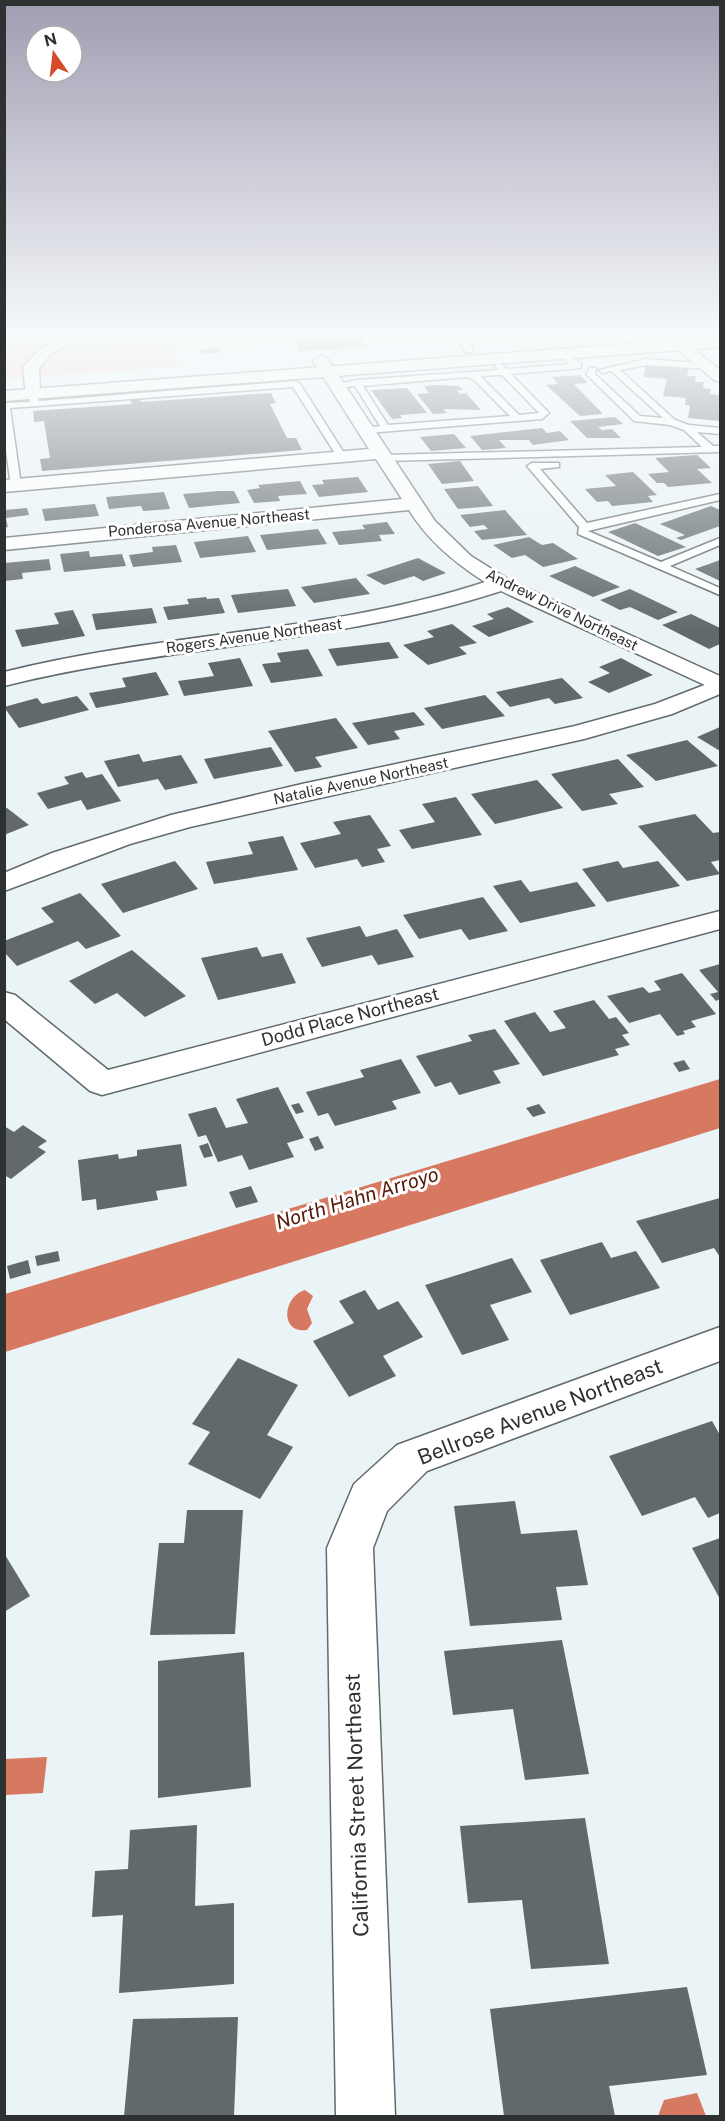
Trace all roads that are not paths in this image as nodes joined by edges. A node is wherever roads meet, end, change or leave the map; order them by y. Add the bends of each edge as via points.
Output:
1 (7, 434) edge
2 (327, 434) edge
3 (377, 434) edge
4 (696, 434) edge
5 (648, 443) dead end
6 (718, 449) edge
7 (657, 450) junction
8 (341, 456) junction
9 (383, 456) junction
10 (600, 464) dead end
11 (10, 485) edge
12 (718, 499) edge
13 (414, 504) junction
14 (585, 526) junction
15 (720, 541) edge
16 (4, 544) edge
17 (661, 566) junction
18 (502, 584) junction
19 (720, 592) edge
20 (4, 679) edge
21 (720, 685) edge
22 (4, 884) edge
23 (720, 920) edge
24 (4, 1002) edge
25 (720, 1344) edge
26 (370, 1498) joint
27 (365, 2116) edge

1 - 11 lane
2 - 8 lane
3 - 9 street, Andrew Drive Northeast
4 - 6 lane
5 - 7 lane
6 - 7 lane
7 - 9 lane
8 - 9 street
8 - 11 street
9 - 13 street, Andrew Drive Northeast
10 - 14 lane via 532,466
12 - 14 lane
13 - 16 street, Ponderosa Avenue Northeast
13 - 18 street, Andrew Drive Northeast via 445,544
14 - 17 lane via 582,532
15 - 17 lane
17 - 19 lane
18 - 20 street, Rogers Avenue Northeast via 398,614 96,658
18 - 21 street, Andrew Drive Northeast
21 - 22 street, Natalie Avenue Northeast via 661,711 591,732 175,821 71,856
23 - 24 street, Dodd Place Northeast via 102,1083
25 - 26 street, Bellrose Avenue Northeast via 412,1458
26 - 27 street, California Street Northeast via 350,1548

